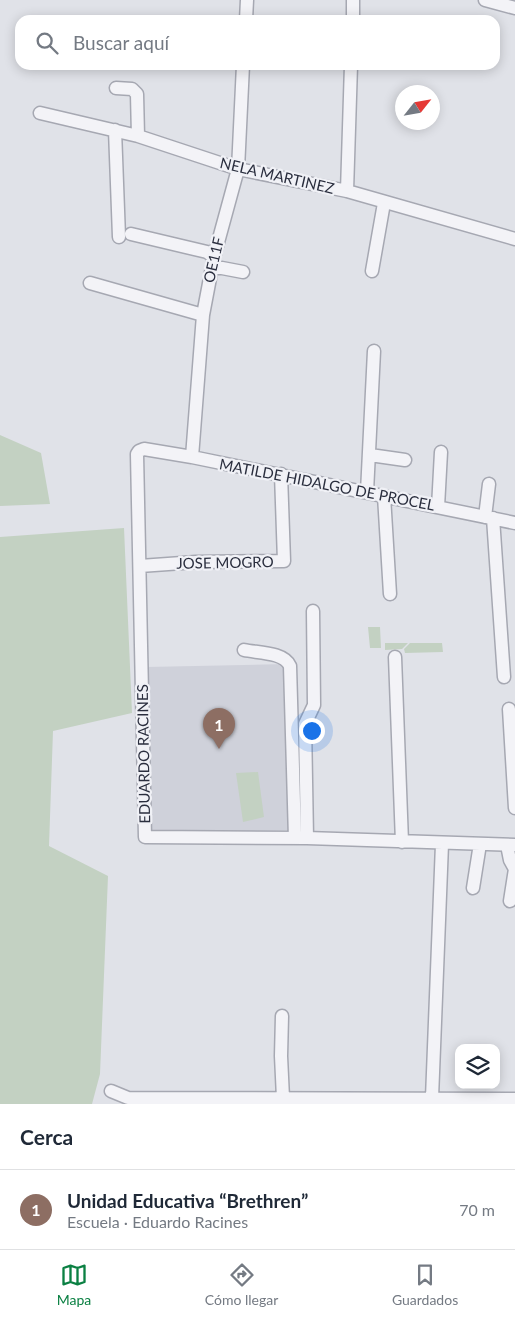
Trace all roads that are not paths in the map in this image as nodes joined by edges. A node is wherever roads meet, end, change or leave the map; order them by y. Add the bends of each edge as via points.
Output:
1 (246, 0) edge
2 (353, 0) edge
3 (485, 0) edge
4 (515, 8) edge
5 (246, 15) edge
6 (353, 15) edge
7 (243, 70) edge
8 (351, 70) edge
9 (116, 88) dead end
10 (40, 113) dead end
11 (115, 130) junction
12 (138, 136) junction
13 (238, 170) junction
14 (346, 191) junction
15 (384, 203) junction
16 (131, 234) dead end
17 (119, 237) dead end
18 (515, 239) edge
19 (213, 263) junction
20 (372, 271) dead end
21 (243, 272) dead end
22 (90, 283) dead end
23 (203, 315) junction
24 (374, 351) dead end
25 (139, 450) joint
26 (441, 452) dead end
27 (370, 455) junction
28 (192, 457) junction
29 (405, 460) dead end
30 (281, 474) junction
31 (489, 484) dead end
32 (367, 492) junction
33 (384, 496) junction
34 (438, 507) junction
35 (489, 517) junction
36 (515, 523) edge
37 (140, 566) junction
38 (390, 594) dead end
39 (313, 610) dead end
40 (244, 650) dead end
41 (395, 657) dead end
42 (504, 677) dead end
43 (509, 710) dead end
44 (515, 808) edge
45 (301, 838) junction
46 (402, 842) junction
47 (442, 844) junction
48 (480, 844) junction
49 (511, 845) edge
50 (473, 888) dead end
51 (510, 901) dead end
52 (282, 1016) dead end
53 (111, 1091) dead end
54 (283, 1098) junction
55 (432, 1098) junction
56 (515, 1099) edge

1 - 5 street
2 - 6 street
3 - 4 street
7 - 13 street, OE11F
8 - 14 street
9 - 12 street via 136,91
10 - 11 street, NELA MARTINEZ
11 - 12 street, NELA MARTINEZ
11 - 17 street
12 - 13 street, NELA MARTINEZ
13 - 14 street, NELA MARTINEZ
13 - 19 street, OE11F
14 - 15 street, NELA MARTINEZ
15 - 18 street, NELA MARTINEZ
15 - 20 street
16 - 19 street via 207,252
19 - 21 street
19 - 23 street, OE11F
22 - 23 street
23 - 28 street, OE11F
24 - 27 street
25 - 28 street, MATILDE HIDALGO DE PROCEL
25 - 37 street, EDUARDO RACINES
26 - 34 street
27 - 29 street
27 - 32 street
28 - 30 street, MATILDE HIDALGO DE PROCEL
30 - 32 street, MATILDE HIDALGO DE PROCEL
30 - 37 street, JOSE MOGRO via 284,561
31 - 35 street
32 - 33 street, MATILDE HIDALGO DE PROCEL
33 - 34 street, MATILDE HIDALGO DE PROCEL
33 - 38 street
34 - 35 street, MATILDE HIDALGO DE PROCEL
35 - 36 street, MATILDE HIDALGO DE PROCEL
35 - 42 street
37 - 45 street, EDUARDO RACINES via 145,837
39 - 45 street via 314,705 305,724
40 - 45 street via 282,657 290,666
41 - 46 street
43 - 44 street
45 - 46 street, EDUARDO RACINES
46 - 47 street, EDUARDO RACINES
47 - 48 street, EDUARDO RACINES
47 - 55 street
48 - 49 street, EDUARDO RACINES
48 - 50 street
49 - 51 street via 510,860 515,869
52 - 54 street
53 - 54 street via 128,1098
54 - 55 street
55 - 56 street

